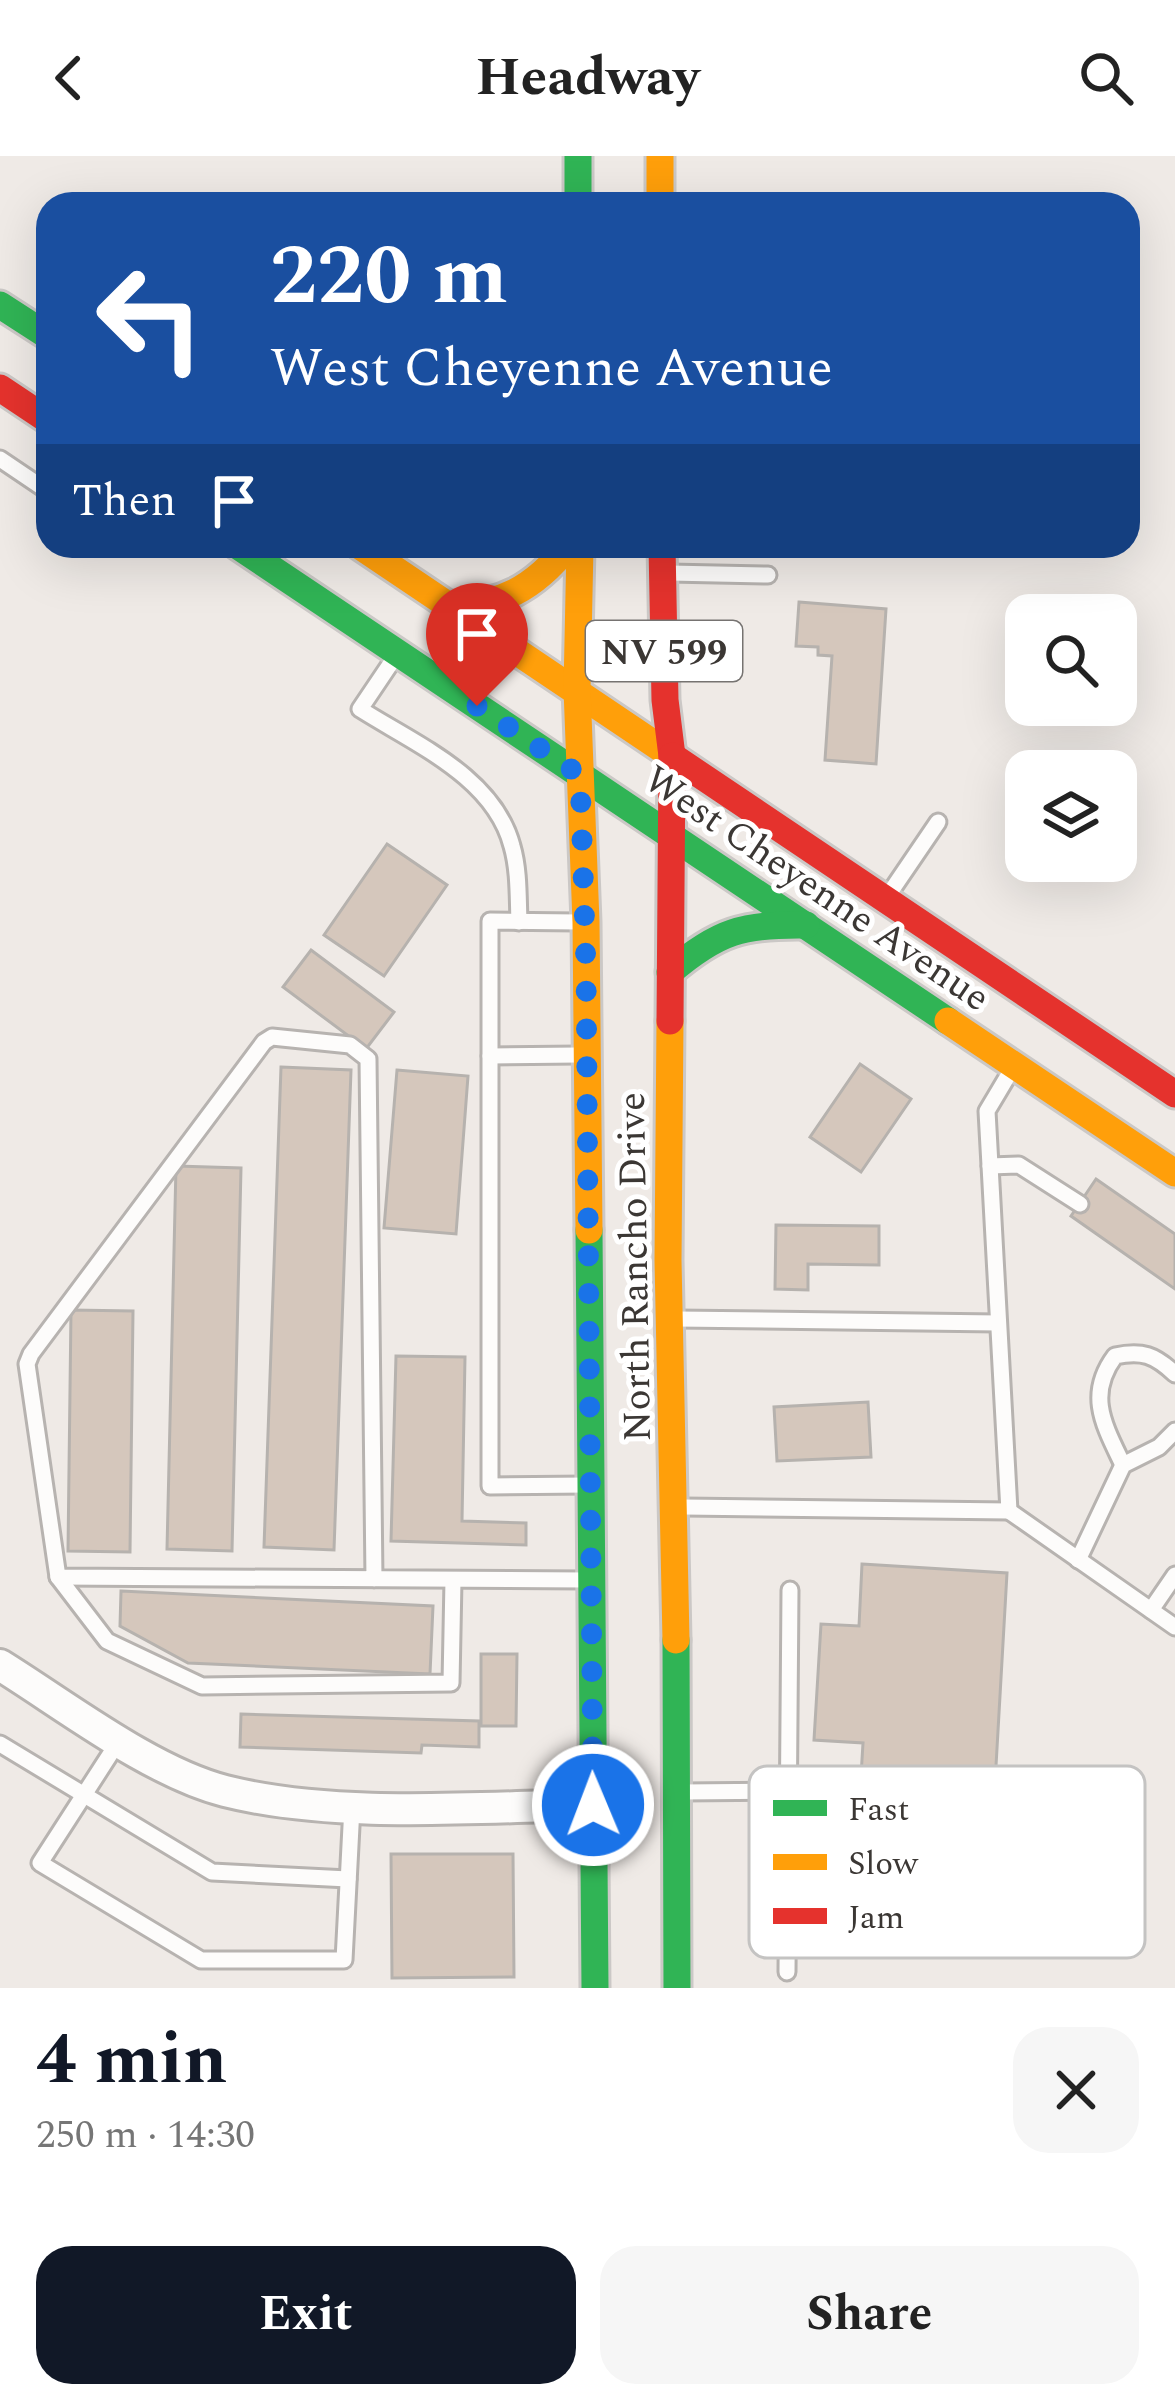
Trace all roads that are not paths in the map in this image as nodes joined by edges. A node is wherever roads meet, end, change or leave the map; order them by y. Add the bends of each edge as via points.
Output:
1 (578, 156) edge
2 (660, 156) edge
3 (578, 192) edge
4 (661, 192) edge
5 (0, 304) edge
6 (36, 328) edge
7 (0, 388) edge
8 (36, 412) edge
9 (0, 459) edge
10 (36, 483) edge
11 (256, 558) edge
12 (378, 558) edge
13 (560, 558) edge
14 (580, 558) edge
15 (662, 560) edge
16 (768, 575) dead end
17 (447, 604) junction
18 (398, 653) junction
19 (577, 689) junction
20 (672, 756) junction
21 (580, 775) junction
22 (938, 822) dead end
23 (672, 834) junction
24 (886, 898) junction
25 (519, 922) junction
26 (586, 922) junction
27 (806, 926) junction
28 (670, 972) junction
29 (587, 1055) junction
30 (490, 1056) junction
31 (1014, 1067) junction
32 (1175, 1094) edge
33 (990, 1166) junction
34 (1175, 1173) edge
35 (1080, 1204) dead end
36 (669, 1319) junction
37 (998, 1323) junction
38 (1175, 1374) edge
39 (1175, 1431) edge
40 (1123, 1465) junction
41 (590, 1485) junction
42 (676, 1507) junction
43 (1009, 1511) junction
44 (1078, 1560) junction
45 (1175, 1575) edge
46 (58, 1577) junction
47 (374, 1579) junction
48 (453, 1580) junction
49 (590, 1580) junction
50 (790, 1590) dead end
51 (1151, 1610) junction
52 (1175, 1627) edge
53 (0, 1665) edge
54 (120, 1739) junction
55 (0, 1744) edge
56 (788, 1766) edge
57 (749, 1791) edge
58 (676, 1792) junction
59 (83, 1796) junction
60 (593, 1805) junction
61 (352, 1807) junction
62 (348, 1879) junction
63 (787, 1958) edge
64 (787, 1972) dead end
65 (596, 1988) edge
66 (677, 1988) edge

1 - 3 main road
2 - 4 main road
5 - 6 main road
7 - 8 main road
9 - 10 lane
11 - 18 main road, West Cheyenne Avenue
12 - 17 main road, West Cheyenne Avenue
13 - 17 main road via 524,591 472,608
14 - 19 main road, North Rancho Drive / NV 599
15 - 16 lane
15 - 20 main road, North Rancho Drive / NV 599
17 - 19 main road, West Cheyenne Avenue
18 - 21 main road, West Cheyenne Avenue
18 - 25 lane via 360,709 486,796 513,848
19 - 20 main road, West Cheyenne Avenue
19 - 21 main road, North Rancho Drive / NV 599
20 - 23 main road, North Rancho Drive / NV 599
20 - 24 main road, West Cheyenne Avenue
21 - 23 main road, West Cheyenne Avenue
21 - 26 main road, North Rancho Drive / NV 599
22 - 24 lane
23 - 27 main road, West Cheyenne Avenue
23 - 28 main road, North Rancho Drive / NV 599
24 - 32 main road, West Cheyenne Avenue
25 - 26 lane
25 - 30 lane via 490,921
26 - 29 main road, North Rancho Drive / NV 599
27 - 28 main road via 719,932
27 - 31 main road, West Cheyenne Avenue
28 - 36 main road, North Rancho Drive / NV 599
29 - 30 lane
29 - 41 main road, North Rancho Drive / NV 599
30 - 41 lane via 490,1486
31 - 33 lane via 987,1111
31 - 34 main road, West Cheyenne Avenue
33 - 35 lane via 1019,1165
33 - 37 lane
36 - 37 lane
36 - 42 main road, North Rancho Drive / NV 599
37 - 43 lane
38 - 40 lane via 1153,1355 1135,1352 1114,1356 1102,1374 1097,1396
39 - 40 lane
40 - 44 lane
41 - 49 main road, North Rancho Drive / NV 599
42 - 43 lane
42 - 58 main road, North Rancho Drive / NV 599
43 - 44 lane
44 - 51 lane
45 - 51 lane
46 - 47 lane
46 - 47 lane via 27,1364 272,1037 350,1045 368,1059
46 - 48 lane via 107,1641 202,1686 451,1683
47 - 48 lane
48 - 49 lane
49 - 60 main road, North Rancho Drive / NV 599
50 - 56 lane
51 - 52 lane
53 - 54 street
54 - 59 lane
54 - 61 street via 223,1790
55 - 59 lane
57 - 58 lane
58 - 66 main road, North Rancho Drive / NV 599
59 - 62 lane via 212,1871
59 - 62 lane via 40,1863 201,1960 344,1960
60 - 61 street
60 - 65 main road, North Rancho Drive / NV 599
61 - 62 lane
63 - 64 lane

